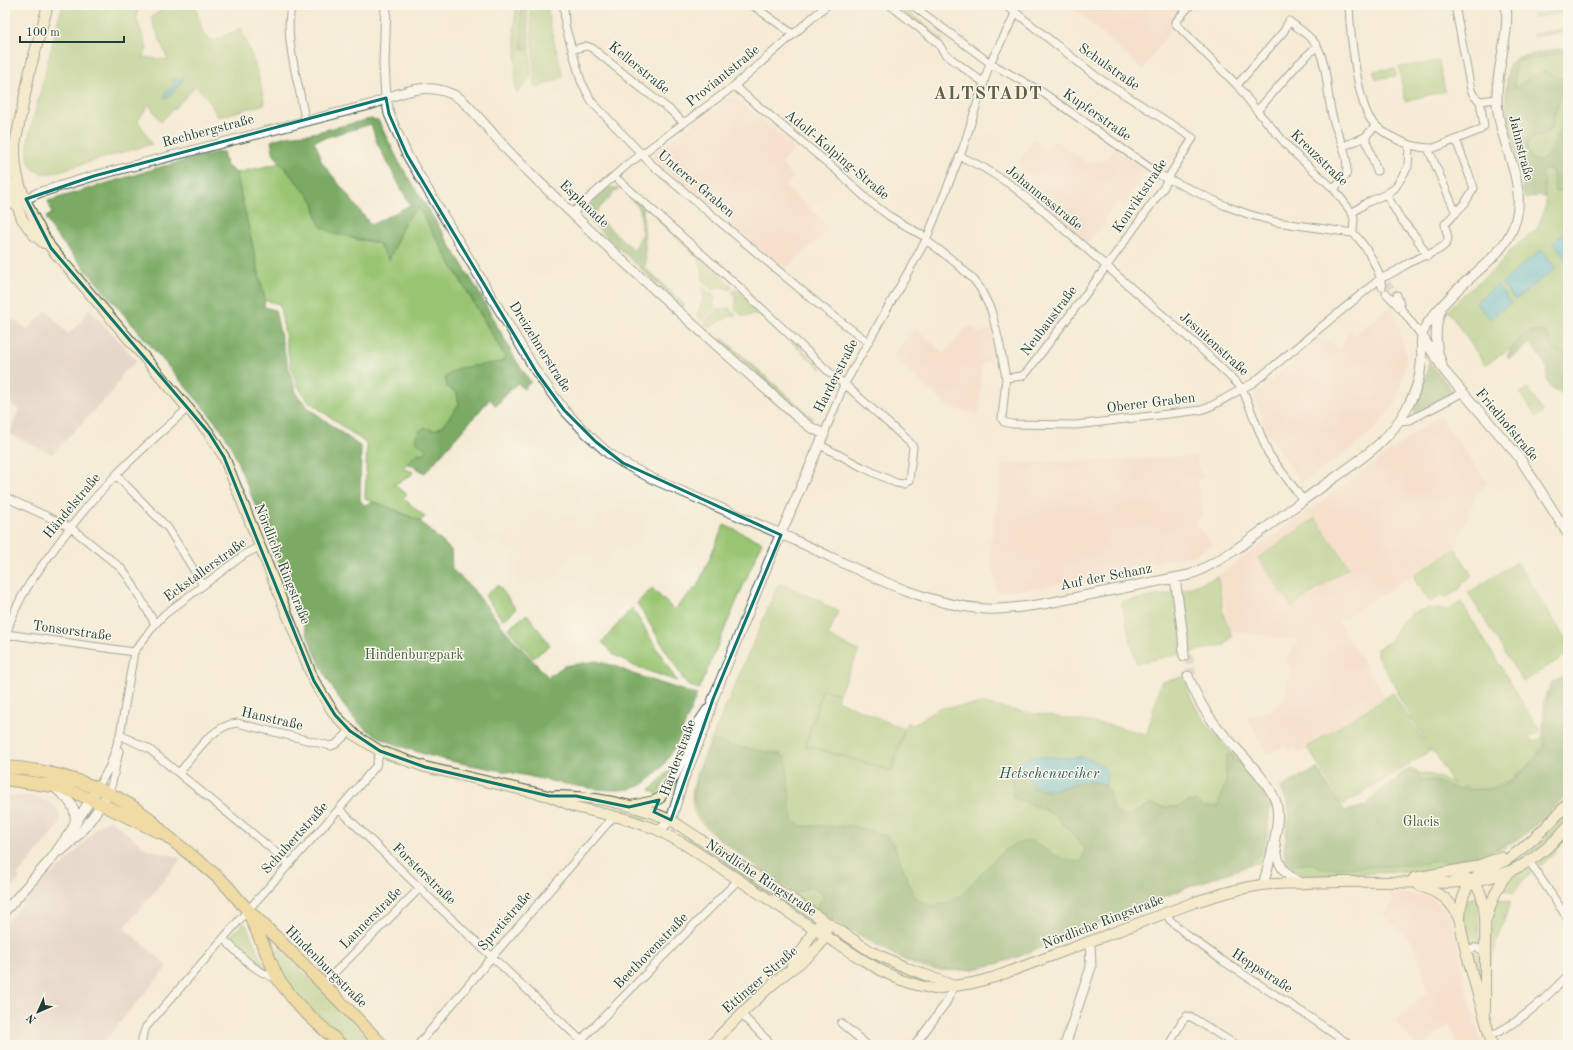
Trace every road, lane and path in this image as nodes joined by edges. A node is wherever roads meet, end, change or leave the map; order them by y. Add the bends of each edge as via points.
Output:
1 (48, 5) edge
2 (292, 5) edge
3 (386, 5) edge
4 (564, 5) edge
5 (752, 5) edge
6 (827, 5) edge
7 (891, 5) edge
8 (912, 5) edge
9 (1004, 5) edge
10 (1349, 5) edge
11 (1455, 5) edge
12 (1506, 5) edge
13 (1188, 7) edge
14 (1015, 12) junction
15 (792, 34) junction
16 (1317, 46) junction
17 (572, 50) junction
18 (990, 63) junction
19 (984, 82) junction
20 (1237, 85) junction
21 (737, 88) junction
22 (386, 98) junction
23 (1496, 99) junction
24 (1480, 101) junction
25 (1257, 111) junction
26 (305, 121) junction
27 (684, 123) junction
28 (1376, 125) junction
29 (1365, 137) junction
30 (1193, 138) joint
31 (1456, 140) junction
32 (15, 144) junction
33 (1410, 145) junction
34 (1344, 146) junction
35 (1428, 148) junction
36 (642, 154) junction
37 (960, 156) junction
38 (1377, 171) dead end
39 (614, 176) junction
40 (1168, 178) junction
41 (1334, 189) junction
42 (1386, 194) junction
43 (25, 196) junction
44 (11, 198) edge
45 (5, 205) edge
46 (572, 213) junction
47 (1352, 213) junction
48 (1456, 213) junction
49 (1353, 233) junction
50 (927, 239) junction
51 (51, 248) junction
52 (1428, 256) junction
53 (1106, 267) junction
54 (1381, 278) junction
55 (1397, 295) tunnel mouth
56 (1443, 305) junction
57 (1402, 310) junction
58 (1421, 335) junction
59 (868, 342) junction
60 (1446, 373) junction
61 (1006, 378) junction
62 (845, 384) junction
63 (1242, 388) junction
64 (1462, 393) junction
65 (189, 408) junction
66 (1002, 419) joint
67 (1399, 420) junction
68 (824, 434) junction
69 (820, 445) junction
70 (116, 475) junction
71 (5, 497) edge
72 (1303, 500) junction
73 (70, 527) junction
74 (781, 534) junction
75 (1568, 534) edge
76 (260, 546) junction
77 (1175, 578) junction
78 (203, 585) junction
79 (155, 624) junction
80 (6, 634) junction
81 (5, 642) edge
82 (134, 652) junction
83 (1186, 656) tunnel mouth
84 (1190, 675) tunnel mouth
85 (711, 704) junction
86 (350, 731) junction
87 (120, 735) junction
88 (380, 751) junction
89 (8, 767) edge
90 (179, 773) junction
91 (5, 779) edge
92 (51, 785) junction
93 (100, 793) junction
94 (549, 796) junction
95 (660, 798) junction
96 (1567, 806) edge
97 (629, 807) junction
98 (339, 809) junction
99 (654, 812) junction
100 (614, 816) junction
101 (671, 820) junction
102 (1568, 826) edge
103 (656, 828) junction
104 (72, 829) junction
105 (1274, 840) junction
106 (1525, 846) junction
107 (52, 858) junction
108 (1529, 861) junction
109 (290, 864) junction
110 (1511, 870) junction
111 (1450, 872) junction
112 (739, 880) junction
113 (1393, 882) junction
114 (1472, 882) junction
115 (1300, 883) junction
116 (1415, 883) junction
117 (1263, 885) junction
118 (420, 888) junction
119 (248, 910) junction
120 (5, 911) edge
121 (1166, 913) junction
122 (1568, 919) edge
123 (1460, 920) junction
124 (826, 921) junction
125 (1485, 924) junction
126 (814, 929) junction
127 (825, 936) junction
128 (224, 939) junction
129 (1090, 942) junction
130 (1467, 953) junction
131 (1485, 953) junction
132 (492, 957) junction
133 (1568, 975) edge
134 (782, 976) junction
135 (278, 979) junction
136 (322, 984) junction
137 (954, 986) junction
138 (741, 1014) junction
139 (1485, 1018) junction
140 (841, 1023) dead end
141 (1491, 1041) edge
142 (584, 1043) edge
143 (919, 1044) edge
144 (142, 1045) edge
145 (341, 1045) edge
146 (382, 1045) edge
147 (418, 1045) edge
148 (711, 1045) edge
149 (772, 1045) edge
150 (867, 1045) edge
151 (1065, 1045) edge
152 (1169, 1045) edge
153 (1236, 1045) edge
154 (1350, 1045) edge

1 - 32 main road via 30,70
2 - 26 street via 289,24 292,55
3 - 22 street
4 - 17 street, Unterer Graben via 565,25
5 - 15 street
6 - 15 street, Proviantstraße
7 - 19 street via 938,43 946,54
8 - 18 street, Kupferstraße
9 - 14 street, Schulstraße
10 - 28 street via 1360,88 1368,115
11 - 24 street via 1469,84 1474,96
12 - 23 street, Jahnstraße via 1505,39
13 - 20 street, Kreuzstraße via 1175,23
14 - 18 street, Harderstraße
14 - 30 street, Schulstraße via 1097,77
15 - 21 street, Proviantstraße
16 - 20 street via 1289,21
16 - 25 street
16 - 34 street via 1324,66 1333,119
17 - 27 street, Kellerstraße via 586,46 592,48
17 - 36 street, Unterer Graben via 581,81 592,102
18 - 19 street, Harderstraße
18 - 40 street, Kupferstraße via 1042,92 1160,175
19 - 37 street, Harderstraße
20 - 25 street, Kreuzstraße
21 - 27 street, Proviantstraße
21 - 50 street, Adolf-Kolping-Straße via 836,170 869,201
22 - 26 street, Rechbergstraße via 373,104
22 - 46 street, Esplanade via 428,88 454,94 471,108 515,158
22 - 74 street, Dreizehnerstraße via 389,114 407,155 537,374 564,410 596,442 623,463 653,479
23 - 24 street
23 - 56 street, Jahnstraße via 1500,124 1516,178 1516,219 1510,236 1497,254 1458,288
24 - 31 street via 1484,126
25 - 41 street, Kreuzstraße via 1293,152
26 - 43 street, Rechbergstraße
27 - 36 street, Proviantstraße
28 - 29 street
28 - 33 street via 1395,139
29 - 34 street
29 - 38 street
30 - 40 street, Konviktstraße
31 - 35 street via 1439,147
31 - 48 street via 1474,188
32 - 43 main road, Nördliche Ringstraße via 16,166
32 - 44 main road, Nördliche Ringstraße via 8,170
33 - 35 street
33 - 42 street via 1408,167 1395,188
34 - 41 street via 1346,175
35 - 48 street
36 - 39 street, Proviantstraße
36 - 59 street, Unterer Graben via 818,304
37 - 50 street, Harderstraße
37 - 53 street, Johannesstraße via 1011,185
39 - 46 street, Proviantstraße
39 - 62 street
40 - 49 street, Kupferstraße via 1248,214 1276,222
40 - 53 street, Konviktstraße
41 - 47 street, Kreuzstraße
42 - 47 street
42 - 52 street
43 - 44 street
43 - 51 main road, Nördliche Ringstraße via 33,218
44 - 45 street
44 - 51 main road, Nördliche Ringstraße via 27,227
46 - 68 street, Esplanade via 797,417
47 - 49 street
48 - 52 street, Oberer Graben via 1447,221 1445,227 1448,241
49 - 54 street via 1363,245
50 - 59 street, Harderstraße
50 - 61 street, Adolf-Kolping-Straße via 966,272 980,288 994,319
51 - 65 main road, Nördliche Ringstraße
52 - 54 street, Oberer Graben
53 - 61 street, Neubaustraße via 1027,372 1022,376
53 - 63 street, Jesuitenstraße via 1198,346
54 - 57 street via 1385,288
54 - 63 street, Oberer Graben via 1253,383
55 - 57 street
56 - 58 street, Jahnstraße via 1430,319
56 - 60 street via 1435,329 1440,360
57 - 58 street
58 - 60 street, Friedhofstraße
58 - 67 street, Auf der Schanz via 1420,378
59 - 62 street, Harderstraße
60 - 64 street, Friedhofstraße
61 - 66 street, Adolf-Kolping-Straße
62 - 68 street, Harderstraße
62 - 69 street via 913,447 909,480 904,484 896,483
63 - 66 street, Oberer Graben via 1210,408 1194,411 1076,424 1012,424
63 - 72 street, Jesuitenstraße via 1268,453
64 - 67 street via 1422,415 1410,420
64 - 75 street, Friedhofstraße via 1519,458
65 - 70 street, Händelstraße
65 - 76 main road, Nördliche Ringstraße via 210,433 224,457
67 - 72 street, Auf der Schanz via 1378,445
68 - 69 street, Harderstraße
69 - 74 street, Harderstraße
70 - 73 street, Händelstraße
70 - 78 street via 168,528
71 - 73 street
72 - 77 street, Auf der Schanz via 1214,564
73 - 79 street via 121,568
73 - 80 street, Händelstraße via 26,590
74 - 77 street, Auf der Schanz via 912,593 947,603 986,609 1019,608
74 - 85 street, Harderstraße
76 - 78 street, Eckstallerstraße
76 - 86 main road, Nördliche Ringstraße via 314,680 335,715
77 - 83 street
78 - 79 street, Eckstallerstraße
79 - 82 street, Eckstallerstraße
80 - 81 street, Händelstraße
80 - 82 street, Tonsorstraße
82 - 87 street
84 - 105 street via 1196,694 1211,720 1260,775 1270,790 1277,805
85 - 95 street, Harderstraße via 699,722 674,777
85 - 101 street, Harderstraße via 706,725 684,778
86 - 88 main road, Nördliche Ringstraße
86 - 90 street, Hanstraße via 331,746 241,724 228,724 208,739
87 - 90 street via 149,749
87 - 93 street
87 - 93 street via 112,783
88 - 94 main road, Nördliche Ringstraße via 425,767
88 - 98 street, Schubertstraße via 376,766
89 - 93 main road, Hindenburgstraße via 56,775
90 - 109 street
91 - 92 main road, Hindenburgstraße
92 - 93 main road, Hindenburgstraße
92 - 104 street via 71,802 75,817
93 - 104 street
93 - 107 street via 93,817 80,834
93 - 119 main road, Hindenburgstraße via 141,813 157,825 216,875
94 - 97 main road, Nördliche Ringstraße via 576,796
94 - 100 main road, Nördliche Ringstraße via 575,807
95 - 97 main road
95 - 99 main road
96 - 106 main road
97 - 99 main road, Nördliche Ringstraße
98 - 109 street, Schubertstraße
98 - 118 street, Forsterstraße
99 - 101 main road, Nördliche Ringstraße
99 - 103 main road
100 - 103 main road, Nördliche Ringstraße
100 - 132 street, Spretistraße
101 - 103 street via 661,828
101 - 124 main road, Nördliche Ringstraße
102 - 108 main road
103 - 112 main road, Nördliche Ringstraße
104 - 107 street
105 - 115 street via 1279,864
105 - 117 street
106 - 111 main road via 1475,867
106 - 114 main road
107 - 120 street
108 - 110 main road
108 - 122 street
109 - 119 street, Schubertstraße
110 - 114 main road
110 - 125 main road via 1495,892
111 - 113 main road
111 - 114 main road
112 - 126 main road, Nördliche Ringstraße
112 - 142 street, Beethovenstraße
113 - 115 main road, Nördliche Ringstraße
113 - 116 main road
114 - 116 main road
114 - 123 main road via 1462,901
114 - 125 main road via 1480,892
115 - 117 main road, Nördliche Ringstraße
116 - 123 main road via 1444,897 1453,906
117 - 121 main road, Nördliche Ringstraße via 1221,894
118 - 132 street, Forsterstraße
118 - 136 street, Lannerstraße
119 - 128 street, Schubertstraße
119 - 135 main road, Hindenburgstraße
119 - 136 main road, Hindenburgstraße
121 - 129 main road, Nördliche Ringstraße
121 - 154 street, Heppstraße via 1170,920 1217,957
123 - 130 main road
124 - 126 main road
124 - 127 main road
124 - 137 main road, Nördliche Ringstraße via 885,959
125 - 131 main road
126 - 127 main road, Nördliche Ringstraße
126 - 134 main road via 804,948
127 - 134 main road, Ettinger Straße via 817,949
127 - 137 main road, Nördliche Ringstraße via 901,980 934,989
128 - 135 street via 256,970
128 - 144 street, Schubertstraße via 146,1027
129 - 137 main road, Nördliche Ringstraße via 995,977
129 - 151 street via 1091,967
130 - 131 street via 1475,947
130 - 139 main road
131 - 139 main road
132 - 142 street, Forsterstraße
132 - 147 street, Spretistraße
133 - 141 street via 1542,1002
134 - 138 main road, Ettinger Straße
135 - 145 main road, Hindenburgstraße via 299,1006
136 - 146 main road, Hindenburgstraße
137 - 143 street
138 - 148 main road, Ettinger Straße
138 - 149 street
139 - 141 main road
140 - 150 street
152 - 153 street via 1187,1016

